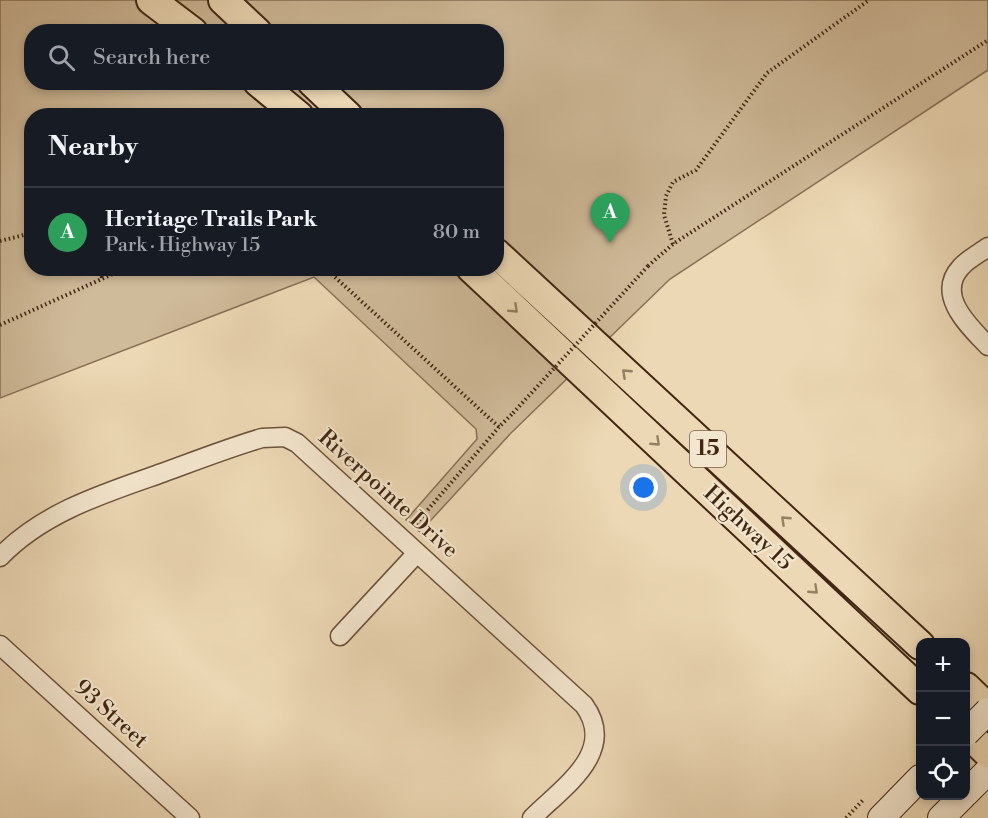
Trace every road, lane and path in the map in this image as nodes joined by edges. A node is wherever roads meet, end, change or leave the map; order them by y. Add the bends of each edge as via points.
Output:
1 (151, 0) edge
2 (223, 0) edge
3 (869, 0) edge
4 (182, 24) edge
5 (248, 24) edge
6 (988, 40) edge
7 (268, 90) edge
8 (320, 90) edge
9 (289, 108) edge
10 (340, 108) edge
11 (24, 234) edge
12 (0, 241) edge
13 (673, 244) junction
14 (988, 247) edge
15 (504, 260) edge
16 (101, 276) edge
17 (109, 276) edge
18 (334, 276) edge
19 (480, 276) edge
20 (103, 279) junction
21 (0, 325) edge
22 (988, 346) edge
23 (499, 427) junction
24 (402, 539) junction
25 (417, 553) junction
26 (0, 557) edge
27 (340, 636) dead end
28 (916, 640) edge
29 (0, 645) edge
30 (916, 685) edge
31 (970, 691) edge
32 (988, 709) edge
33 (970, 728) edge
34 (970, 736) edge
35 (988, 753) edge
36 (988, 771) edge
37 (916, 783) edge
38 (970, 789) edge
39 (959, 800) edge
40 (190, 818) edge
41 (532, 818) edge
42 (881, 818) edge
43 (941, 818) edge

1 - 4 main road
2 - 5 main road
3 - 13 path via 768,73 696,170 673,182 666,196 664,215
6 - 13 path
7 - 9 main road
8 - 10 main road
11 - 12 path
13 - 23 path, bridge
14 - 22 street via 961,267 953,282 953,299 960,317
28 -> 15 main road, Highway 15 / 15
16 - 20 path
17 - 20 path
18 - 23 path
19 -> 30 main road, Highway 15
20 - 21 path
23 - 24 path
24 - 25 street, Riverpointe Drive
24 - 26 street, Riverpointe Drive via 308,452 285,437 275,436 244,443 75,506 31,531
25 - 27 street
25 - 41 street, Riverpointe Drive via 584,705 593,718 596,744 588,760
29 - 40 street, 93 Street
31 - 32 main road
32 - 33 main road, bridge
34 - 35 main road
36 - 38 main road
37 - 42 main road
39 - 43 main road

